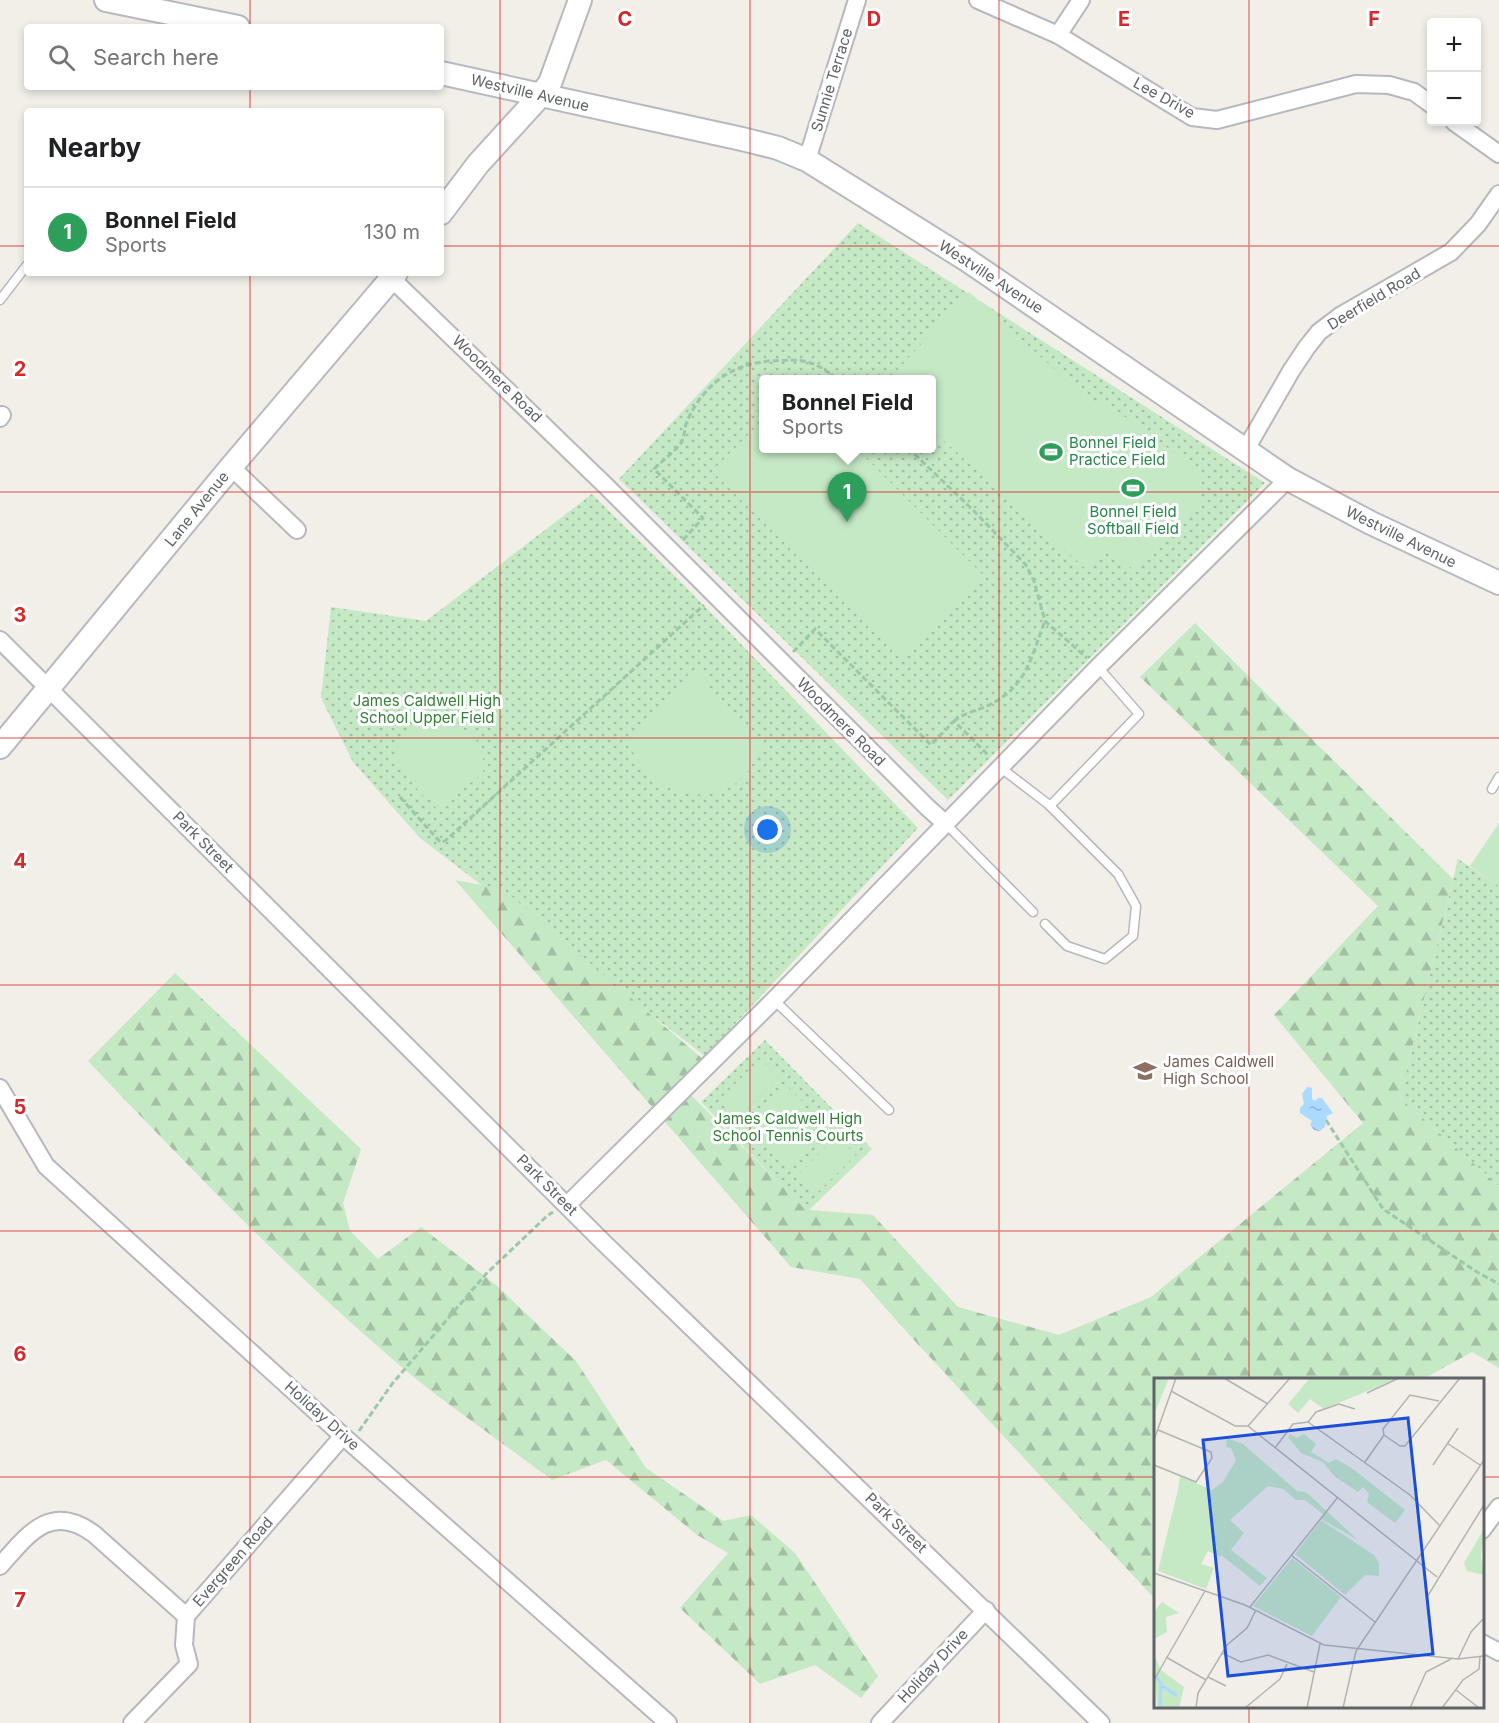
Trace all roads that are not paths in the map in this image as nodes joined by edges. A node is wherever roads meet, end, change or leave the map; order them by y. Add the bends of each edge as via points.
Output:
1 (106, 0) edge
2 (580, 0) edge
3 (857, 0) edge
4 (978, 0) edge
5 (1081, 0) edge
6 (223, 24) edge
7 (1058, 35) junction
8 (444, 74) edge
9 (540, 96) junction
10 (1427, 102) edge
11 (1460, 126) edge
12 (1499, 153) edge
13 (807, 160) junction
14 (1499, 194) edge
15 (444, 209) edge
16 (24, 269) edge
17 (394, 276) edge
18 (0, 300) edge
19 (1246, 449) junction
20 (231, 467) junction
21 (1288, 479) junction
22 (297, 530) dead end
23 (1499, 583) edge
24 (0, 640) edge
25 (1098, 667) junction
26 (50, 688) junction
27 (0, 747) edge
28 (1001, 768) junction
29 (1499, 777) edge
30 (1491, 789) dead end
31 (1050, 806) junction
32 (946, 824) junction
33 (1033, 912) dead end
34 (1044, 924) dead end
35 (774, 1000) junction
36 (0, 1088) edge
37 (889, 1110) dead end
38 (567, 1205) junction
39 (343, 1436) junction
40 (1499, 1508) edge
41 (1484, 1527) edge
42 (0, 1566) edge
43 (986, 1610) junction
44 (186, 1616) junction
45 (1484, 1644) edge
46 (1499, 1652) edge
47 (132, 1723) edge
48 (668, 1723) edge
49 (880, 1723) edge
50 (1101, 1723) edge

1 - 6 street
2 - 9 street via 549,83
3 - 13 street, Sunnie Terrace
4 - 7 street, Lee Drive
5 - 7 street
7 - 10 street, Lee Drive via 1192,117 1217,120 1356,84 1414,92
8 - 9 street, Westville Avenue
9 - 13 street, Westville Avenue via 778,148
9 - 15 street via 478,164
11 - 12 street
13 - 19 street, Westville Avenue via 967,260
14 - 19 street, Deerfield Road via 1452,252 1383,290 1319,332 1306,346
16 - 18 lane
17 - 20 street, Lane Avenue
17 - 32 street, Woodmere Road
19 - 21 street, Westville Avenue
20 - 22 street
20 - 26 street, Lane Avenue
21 - 23 street, Westville Avenue
21 - 25 street
24 - 26 street, Park Street
25 - 28 street
25 - 31 lane via 1139,714
26 - 27 street, Lane Avenue
26 - 38 street, Park Street
28 - 31 lane
28 - 32 street
29 - 30 lane
31 - 34 lane via 1118,874 1136,906 1133,936 1105,959 1066,946
32 - 33 lane
32 - 35 street
35 - 37 lane
35 - 38 street
36 - 39 street, Holiday Drive via 46,1166
38 - 43 street, Park Street
39 - 44 street, Evergreen Road
39 - 48 street, Holiday Drive
40 - 41 street
42 - 44 street via 40,1525 69,1521 94,1534
43 - 49 street, Holiday Drive
43 - 50 street, Park Street
44 - 47 street, Evergreen Road via 184,1645 189,1664
45 - 46 street

